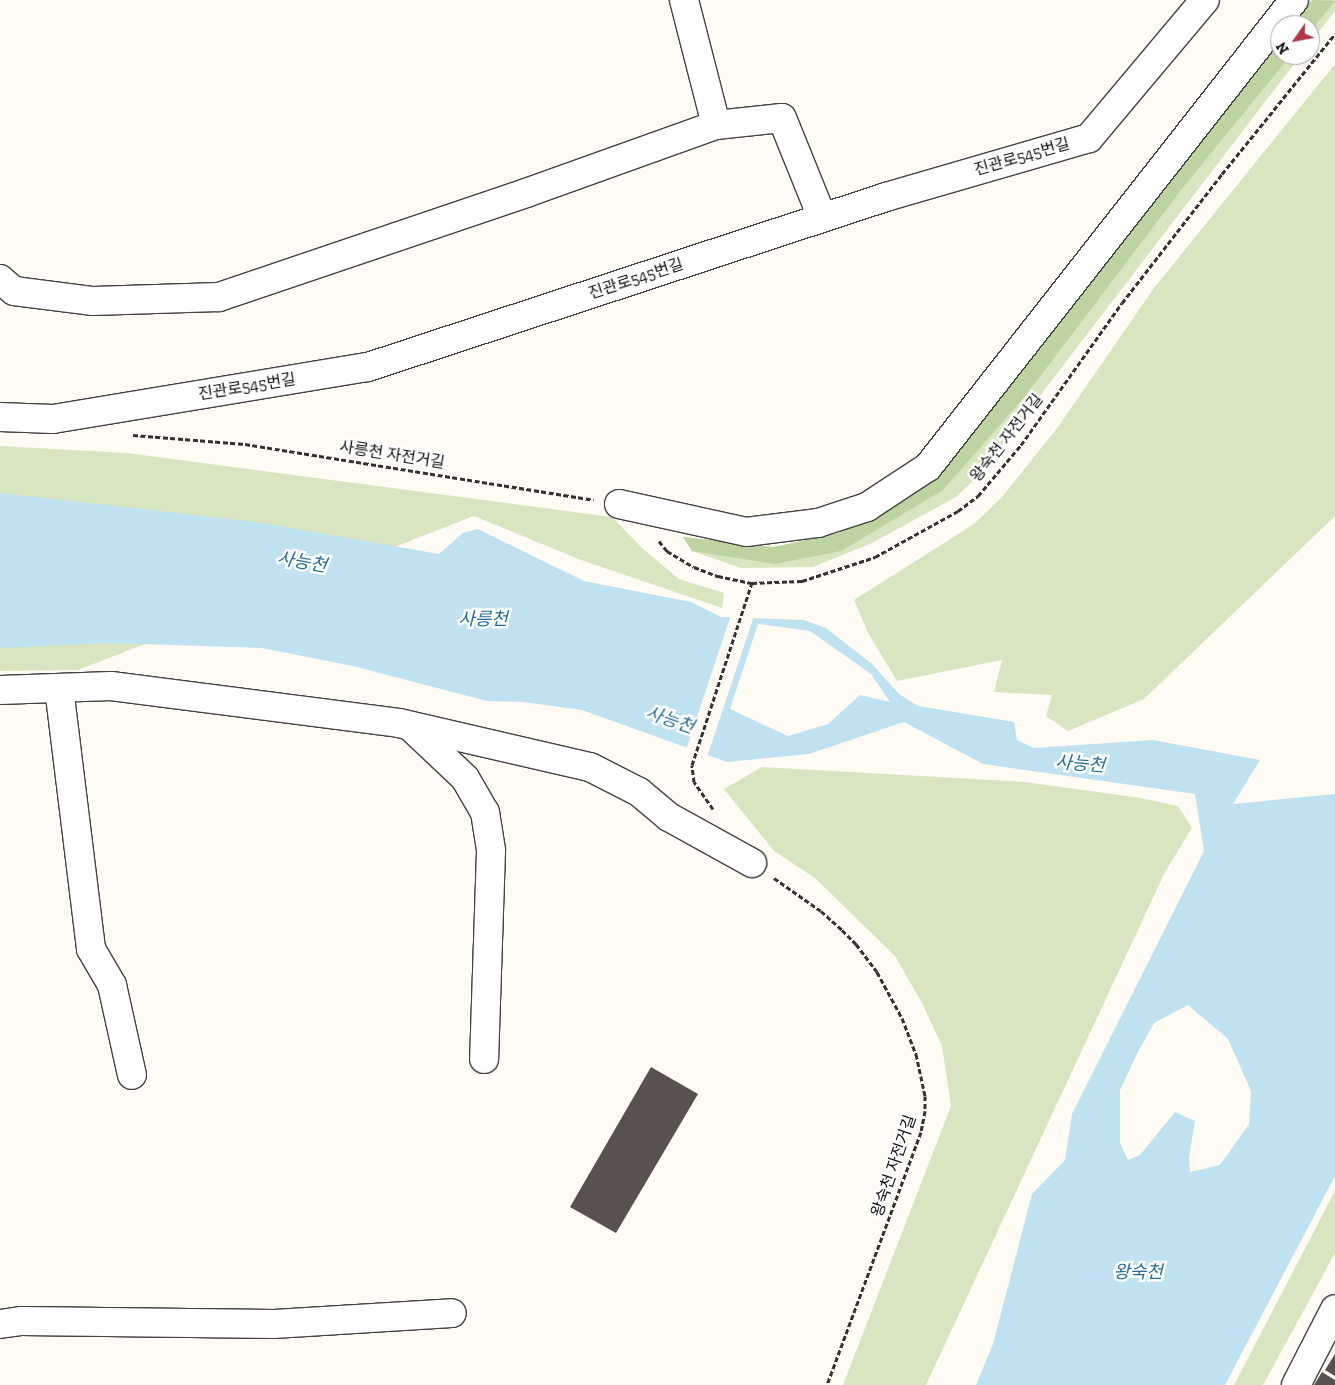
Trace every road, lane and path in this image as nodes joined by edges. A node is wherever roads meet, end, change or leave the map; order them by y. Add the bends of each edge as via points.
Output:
1 (684, 0) edge
2 (1205, 0) edge
3 (1294, 0) edge
4 (1335, 34) edge
5 (716, 125) junction
6 (822, 218) junction
7 (0, 279) edge
8 (0, 417) edge
9 (125, 435) dead end
10 (620, 504) joint
11 (657, 539) dead end
12 (752, 583) junction
13 (59, 688) junction
14 (0, 690) edge
15 (411, 727) junction
16 (694, 782) dead end
17 (752, 863) joint
18 (484, 1059) dead end
19 (132, 1075) dead end
20 (1335, 1309) edge
21 (452, 1314) dead end
22 (0, 1324) edge
23 (827, 1385) edge
24 (1296, 1385) edge

1 - 5 street
2 - 6 street, 진관로545번길 via 1089,138
3 - 10 street via 928,467 866,507 818,524 746,532
4 - 12 path, 왕숙천 자전거길 via 1210,189 1020,445 978,496 958,511 875,557 802,581
5 - 6 street via 782,118
5 - 7 street via 219,297 93,301 14,291
6 - 8 street, 진관로545번길 via 368,367 53,420
9 - 10 path, 사릉천 자전거길 via 245,444
11 - 12 path via 667,551 694,567
12 - 16 path via 692,765
13 - 14 street
13 - 15 street via 111,686
13 - 19 street via 91,949 112,985
15 - 17 street via 590,768 639,792 669,817
15 - 18 street via 465,778 485,812 491,851
17 - 23 path, 왕숙천 자전거길 via 820,911 867,958 902,1018 916,1054 925,1096 921,1132
20 - 24 street
21 - 22 street via 274,1324 22,1321

